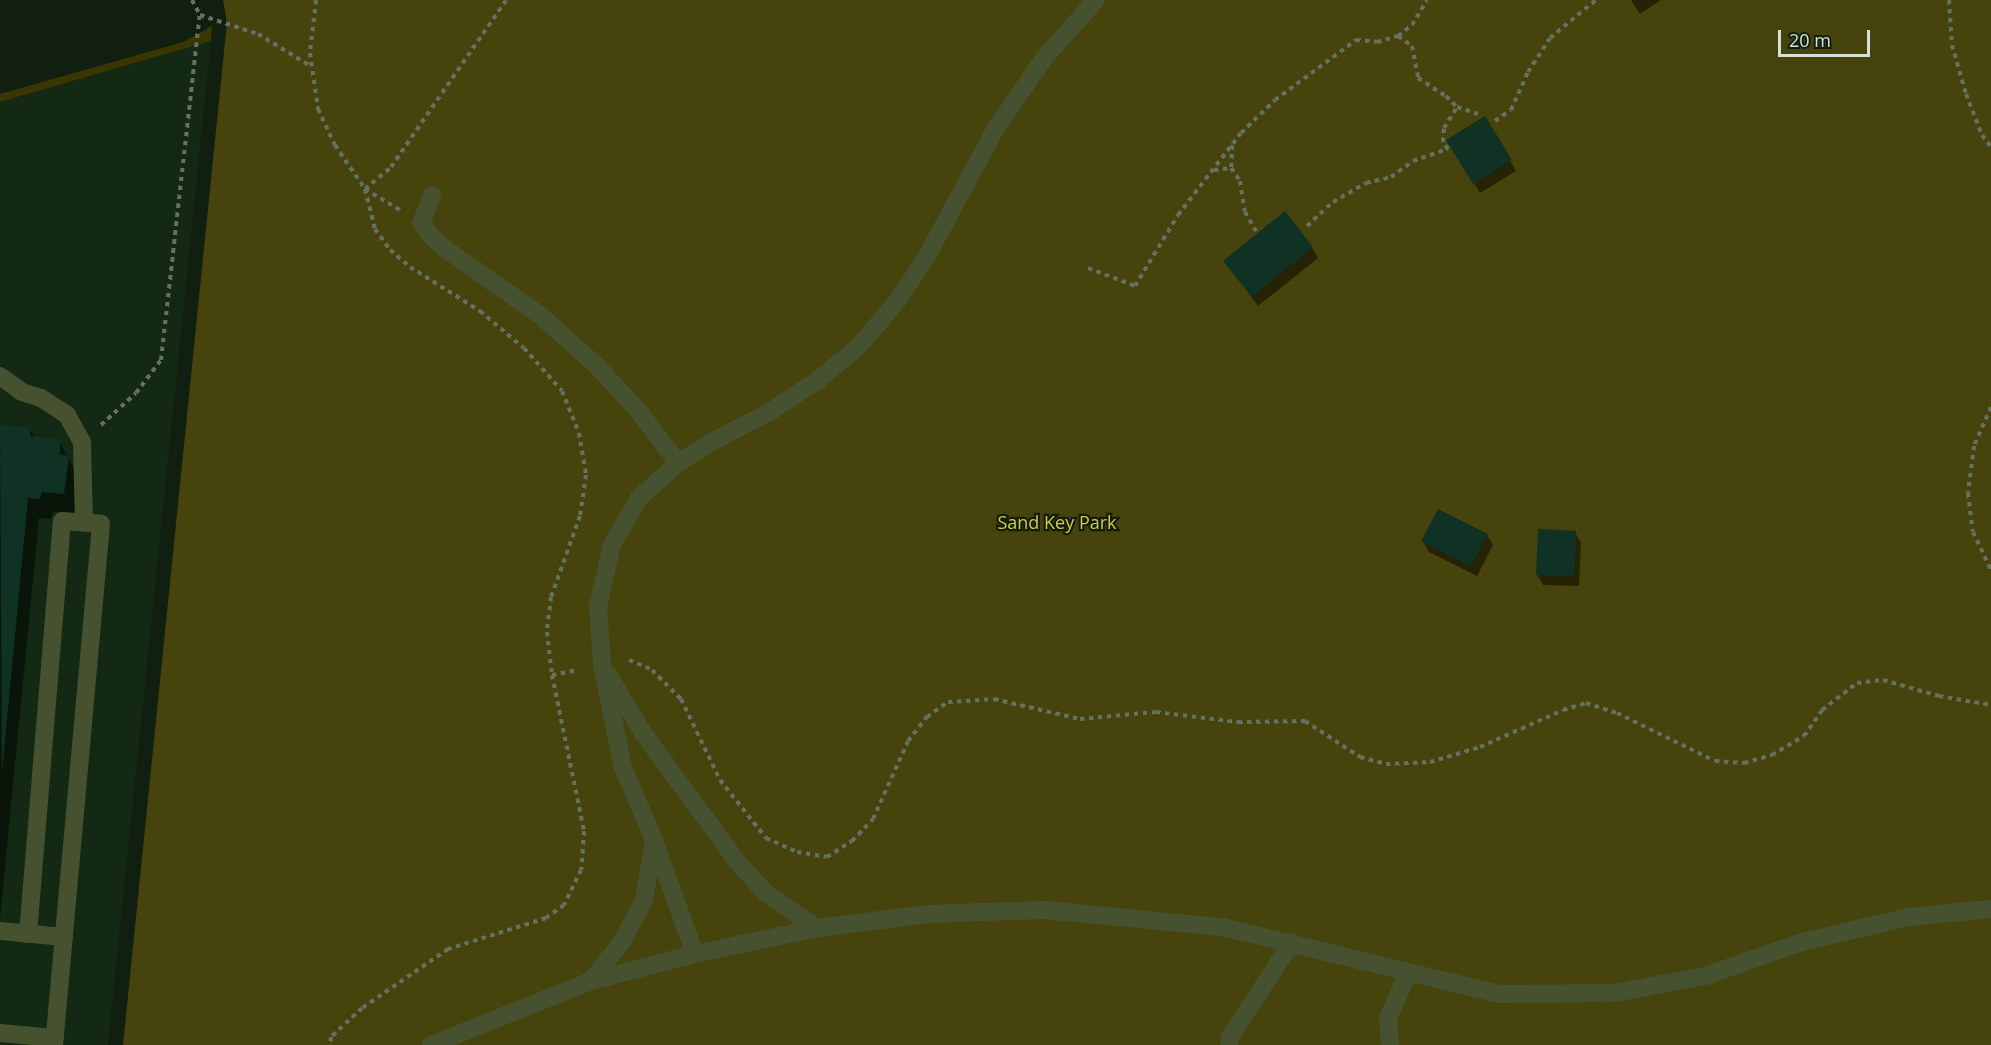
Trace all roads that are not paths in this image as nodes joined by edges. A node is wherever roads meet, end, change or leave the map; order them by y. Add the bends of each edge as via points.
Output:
1 (1096, 0) edge
2 (432, 195) dead end
3 (0, 376) edge
4 (678, 463) junction
5 (84, 522) junction
6 (602, 664) junction
7 (654, 840) junction
8 (1991, 909) edge
9 (817, 928) junction
10 (0, 931) edge
11 (28, 934) junction
12 (64, 937) junction
13 (1292, 942) junction
14 (695, 954) junction
15 (1408, 974) junction
16 (591, 981) junction
17 (0, 1033) edge
18 (54, 1042) edge
19 (431, 1045) edge
20 (1228, 1045) edge
21 (1390, 1045) edge

1 - 4 street via 1045,57 996,128 927,256 898,300 858,346 818,380
2 - 4 street via 421,223 444,248 541,316 598,367
3 - 5 street via 67,415 82,441
4 - 6 street via 639,498 612,545 598,606
5 - 11 street via 62,521
5 - 12 street via 101,524
6 - 7 street via 623,768
6 - 9 street via 643,733 739,864 768,894
7 - 14 street
7 - 16 street via 644,900 623,940
8 - 15 street via 1909,917 1802,942 1705,976 1614,993 1500,994
9 - 13 street via 928,914 1044,910 1212,926
9 - 14 street
10 - 11 street
11 - 12 street
12 - 18 street
13 - 15 street
13 - 20 street
14 - 16 street
15 - 21 street via 1388,1018
16 - 19 street
17 - 18 street

